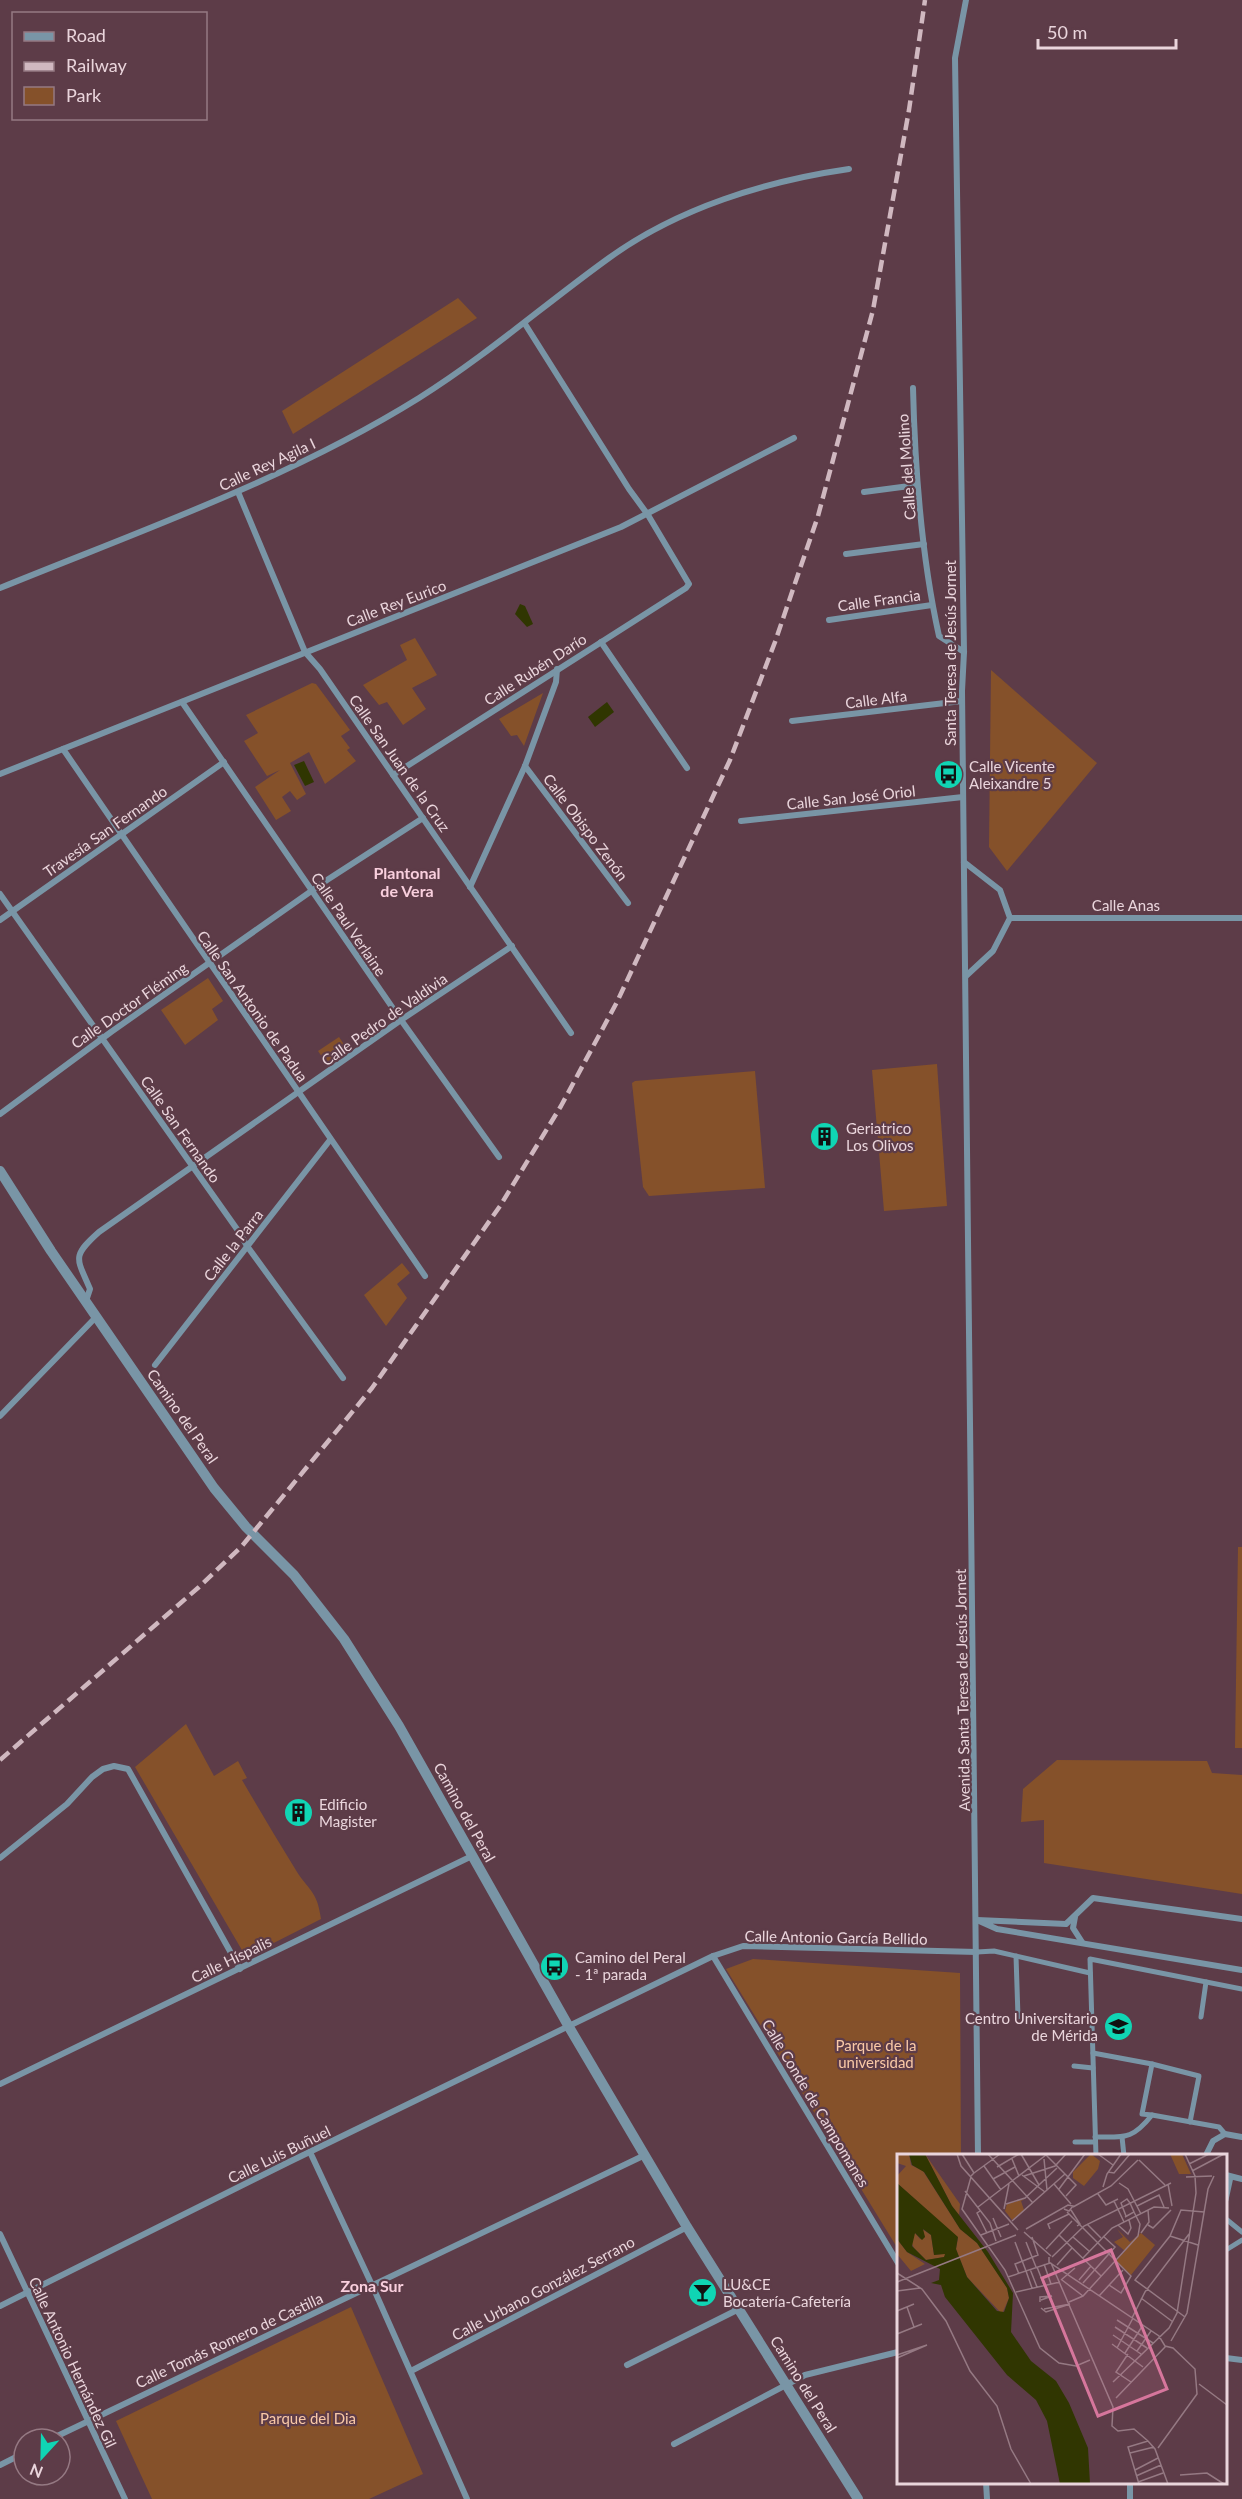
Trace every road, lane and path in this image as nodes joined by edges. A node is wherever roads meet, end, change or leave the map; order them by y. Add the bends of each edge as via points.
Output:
1 (966, 0) edge
2 (849, 169) dead end
3 (525, 324) junction
4 (913, 388) dead end
5 (794, 438) dead end
6 (917, 485) junction
7 (238, 492) junction
8 (864, 492) dead end
9 (648, 515) junction
10 (924, 544) junction
11 (846, 554) dead end
12 (0, 588) edge
13 (932, 605) junction
14 (829, 620) dead end
15 (601, 642) junction
16 (305, 652) junction
17 (964, 652) junction
18 (558, 669) junction
19 (962, 701) junction
20 (182, 702) junction
21 (792, 722) dead end
22 (63, 749) junction
23 (224, 762) junction
24 (525, 766) junction
25 (687, 768) dead end
26 (0, 774) edge
27 (393, 775) junction
28 (963, 797) junction
29 (423, 818) junction
30 (741, 821) dead end
31 (121, 834) junction
32 (964, 862) junction
33 (470, 887) junction
34 (312, 891) junction
35 (0, 894) edge
36 (628, 903) dead end
37 (12, 911) junction
38 (1010, 918) junction
39 (1242, 918) edge
40 (0, 920) edge
41 (512, 946) junction
42 (209, 963) junction
43 (966, 976) junction
44 (401, 1020) junction
45 (571, 1033) dead end
46 (102, 1038) junction
47 (298, 1093) junction
48 (0, 1114) edge
49 (330, 1140) junction
50 (499, 1157) dead end
51 (193, 1167) junction
52 (0, 1171) edge
53 (969, 1225) joint
54 (247, 1246) junction
55 (425, 1276) dead end
56 (86, 1301) junction
57 (97, 1316) junction
58 (155, 1365) dead end
59 (343, 1378) dead end
60 (0, 1416) edge
61 (472, 1856) junction
62 (0, 1858) edge
63 (1075, 1916) junction
64 (1242, 1919) edge
65 (977, 1920) junction
66 (1082, 1942) junction
67 (977, 1952) junction
68 (713, 1956) junction
69 (1016, 1956) junction
70 (240, 1968) junction
71 (1242, 1970) edge
72 (1090, 1973) junction
73 (1206, 1982) junction
74 (1242, 1989) edge
75 (1017, 2017) dead end
76 (1201, 2017) dead end
77 (569, 2027) junction
78 (1093, 2053) junction
79 (1152, 2064) junction
80 (1074, 2066) dead end
81 (1093, 2068) junction
82 (0, 2084) edge
83 (1152, 2115) junction
84 (1190, 2122) junction
85 (1225, 2134) junction
86 (1122, 2137) junction
87 (1242, 2137) edge
88 (1095, 2140) junction
89 (1075, 2142) dead end
90 (310, 2152) junction
91 (978, 2154) edge
92 (1096, 2154) edge
93 (1124, 2154) edge
94 (1207, 2154) edge
95 (645, 2155) junction
96 (1228, 2176) edge
97 (1242, 2179) edge
98 (1227, 2220) edge
99 (687, 2227) junction
100 (1242, 2232) edge
101 (0, 2234) edge
102 (1242, 2240) edge
103 (1227, 2249) edge
104 (897, 2261) edge
105 (372, 2285) junction
106 (27, 2293) junction
107 (0, 2306) edge
108 (739, 2309) junction
109 (897, 2352) edge
110 (1227, 2358) edge
111 (1242, 2360) edge
112 (627, 2365) dead end
113 (411, 2371) junction
114 (787, 2385) junction
115 (88, 2420) junction
116 (72, 2428) edge
117 (674, 2444) dead end
118 (986, 2484) edge
119 (125, 2499) edge
120 (467, 2499) edge
121 (858, 2499) edge
122 (987, 2499) edge

1 - 17 street, Santa Teresa de Jesús Jornet via 955,58
2 - 3 street, Calle Rey Agila I via 807,175 744,192 690,213 610,257
3 - 7 street, Calle Rey Agila I via 419,398 338,444
3 - 9 street
4 - 6 street, Calle del Molino
5 - 9 street, Calle Rey Eurico
6 - 8 street
6 - 10 street, Calle del Molino
7 - 12 street, Calle Rey Agila I
7 - 16 street, Calle San Juan de la Cruz
9 - 15 street, Calle Rubén Darío via 689,584
9 - 16 street, Calle Rey Eurico
10 - 11 street
10 - 13 street, Calle del Molino
13 - 14 street, Calle Francia
13 - 17 street, Calle del Molino via 939,636
15 - 18 street, Calle Rubén Darío
15 - 25 street
16 - 20 street, Calle Rey Eurico
16 - 27 street, Calle San Juan de la Cruz
17 - 19 street, Santa Teresa de Jesús Jornet
18 - 24 street
18 - 27 street, Calle Rubén Darío
19 - 21 street, Calle Alfa
19 - 28 street, Santa Teresa de Jesús Jornet
20 - 22 street, Calle Rey Eurico
20 - 23 street, Calle Paul Verlaine
22 - 26 street, Calle Rey Eurico
22 - 31 street, Calle San Antonio de Padua
23 - 31 street, Travesía San Fernando
23 - 34 street, Calle Paul Verlaine
24 - 33 street
24 - 36 street, Calle Obispo Zenón
27 - 29 street, Calle San Juan de la Cruz
28 - 30 street, Calle San José Oriol
28 - 32 street, Santa Teresa de Jesús Jornet
29 - 33 street, Calle San Juan de la Cruz
29 - 34 street, Calle Doctor Fléming
31 - 37 street, Travesía San Fernando
31 - 42 street, Calle San Antonio de Padua
32 - 38 street via 1000,890
32 - 43 street, Santa Teresa de Jesús Jornet
33 - 41 street, Calle San Juan de la Cruz
34 - 42 street, Calle Doctor Fléming
34 - 44 street, Calle Paul Verlaine
35 - 37 street, Calle San Fernando
37 - 40 street, Travesía San Fernando
37 - 46 street, Calle San Fernando
38 - 39 street, Calle Anas
38 - 43 street via 993,951
41 - 44 street, Calle Pedro de Valdivia
41 - 45 street, Calle San Juan de la Cruz
42 - 46 street, Calle Doctor Fléming
42 - 47 street, Calle San Antonio de Padua
43 - 53 street, Santa Teresa de Jesús Jornet
44 - 47 street, Calle Pedro de Valdivia
44 - 50 street, Calle Paul Verlaine
46 - 48 street, Calle Doctor Fléming
46 - 51 street, Calle San Fernando
47 - 49 street, Calle San Antonio de Padua
47 - 51 street, Calle Pedro de Valdivia
49 - 54 street, Calle la Parra
49 - 55 street, Calle San Antonio de Padua
51 - 54 street, Calle San Fernando
51 - 56 street, Calle Pedro de Valdivia via 86,1243 78,1256 90,1289
52 - 56 street, Camino del Peral
53 - 65 street, Avenida Santa Teresa de Jesús Jornet
54 - 58 street, Calle la Parra
54 - 59 street, Calle San Fernando
56 - 57 street, Camino del Peral
57 - 60 street
57 - 61 street, Camino del Peral via 214,1488 294,1575 344,1639 399,1726
61 - 70 street, Calle Híspalis
61 - 77 street, Camino del Peral
62 - 70 street via 67,1804 102,1769 128,1769
63 - 64 street via 1093,1898
63 - 65 street via 1066,1924
63 - 66 street via 1073,1928
65 - 66 street via 997,1929
65 - 67 street, Avenida Santa Teresa de Jesús Jornet
66 - 71 street
67 - 68 street, Calle Antonio García Bellido via 743,1946
67 - 69 street
67 - 91 street, Avenida Santa Teresa de Jesús Jornet
68 - 77 street, Calle Antonio García Bellido
68 - 104 street, Calle Conde de Campomanes
69 - 72 street
69 - 75 street
70 - 82 street, Calle Híspalis
72 - 73 street via 1090,1959
72 - 78 street
73 - 74 street
73 - 76 street
77 - 90 street, Calle Luis Buñuel
77 - 95 street, Camino del Peral
78 - 79 street
78 - 81 street
79 - 83 street via 1142,2114
79 - 84 street via 1199,2076
80 - 81 street
81 - 88 street
83 - 84 street
83 - 86 street via 1138,2132
84 - 85 street via 1219,2127
85 - 87 street
85 - 94 street via 1214,2141
86 - 88 street
86 - 93 street
88 - 89 street
88 - 92 street
90 - 105 street
90 - 106 street, Calle Luis Buñuel
95 - 99 street, Camino del Peral
95 - 105 street, Calle Tomás Romero de Castilla
96 - 97 street
98 - 100 street
99 - 108 street, Camino del Peral
99 - 113 street, Calle Urbano González Serrano
101 - 106 street, Calle Antonio Hernández Gil
102 - 103 street
105 - 113 street
105 - 115 street, Calle Tomás Romero de Castilla
106 - 107 street, Calle Luis Buñuel
106 - 115 street, Calle Antonio Hernández Gil
108 - 112 street
108 - 114 street, Camino del Peral
109 - 114 street via 805,2375
110 - 111 street
113 - 120 street
114 - 117 street
114 - 121 street, Camino del Peral
115 - 116 street, Calle Tomás Romero de Castilla
115 - 119 street, Calle Antonio Hernández Gil
118 - 122 street

